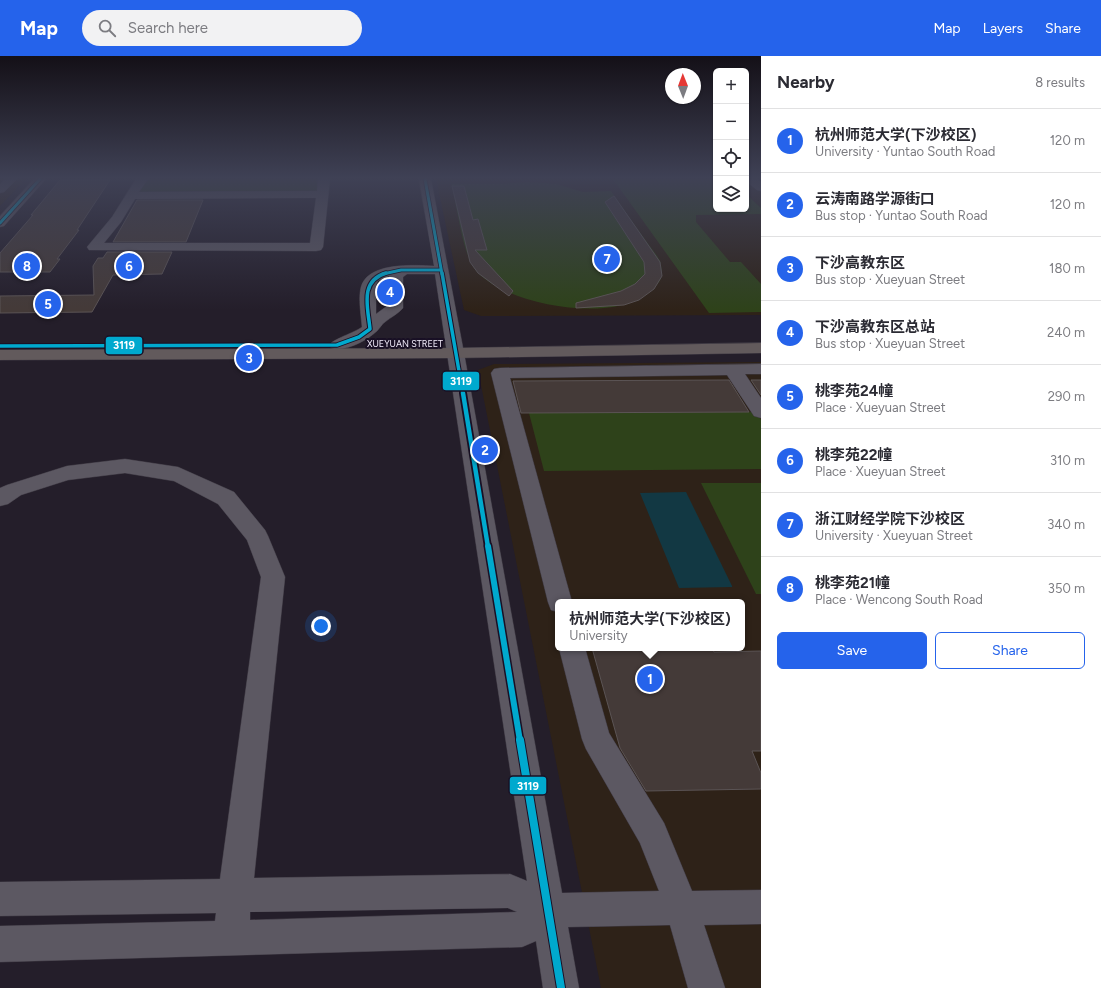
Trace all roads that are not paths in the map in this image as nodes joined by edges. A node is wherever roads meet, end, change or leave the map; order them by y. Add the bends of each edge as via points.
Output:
1 (115, 222) edge
2 (319, 222) edge
3 (433, 222) edge
4 (403, 270) junction
5 (441, 270) junction
6 (374, 324) junction
7 (761, 341) edge
8 (337, 345) junction
9 (0, 346) edge
10 (455, 348) junction
11 (761, 348) edge
12 (0, 355) edge
13 (761, 369) edge
14 (733, 370) junction
15 (761, 412) edge
16 (0, 498) edge
17 (559, 599) edge
18 (573, 651) edge
19 (236, 895) junction
20 (0, 899) edge
21 (761, 907) edge
22 (682, 908) junction
23 (548, 910) junction
24 (230, 938) junction
25 (0, 944) edge
26 (703, 985) edge
27 (560, 988) edge

1 - 2 street via 94,247 316,247
3 - 5 street
4 - 5 street
4 - 6 street via 396,276 396,308
4 - 6 street via 381,274 369,285
5 - 10 street
6 - 8 street via 363,335
7 - 10 main road, XUEYUAN STREET
8 - 9 main road, XUEYUAN STREET
8 - 10 main road, XUEYUAN STREET
10 - 11 main road
10 - 12 main road
10 - 23 street
13 - 14 street
14 - 15 street
14 - 17 street via 500,373
16 - 19 street via 14,490 66,473 125,466 178,474 226,498 258,536 273,577
18 - 22 street via 596,739 654,834
19 - 20 street
19 - 23 street via 510,891
19 - 24 street
21 - 22 street
22 - 23 street
22 - 26 street
23 - 24 street via 522,930
23 - 27 street
24 - 25 street

